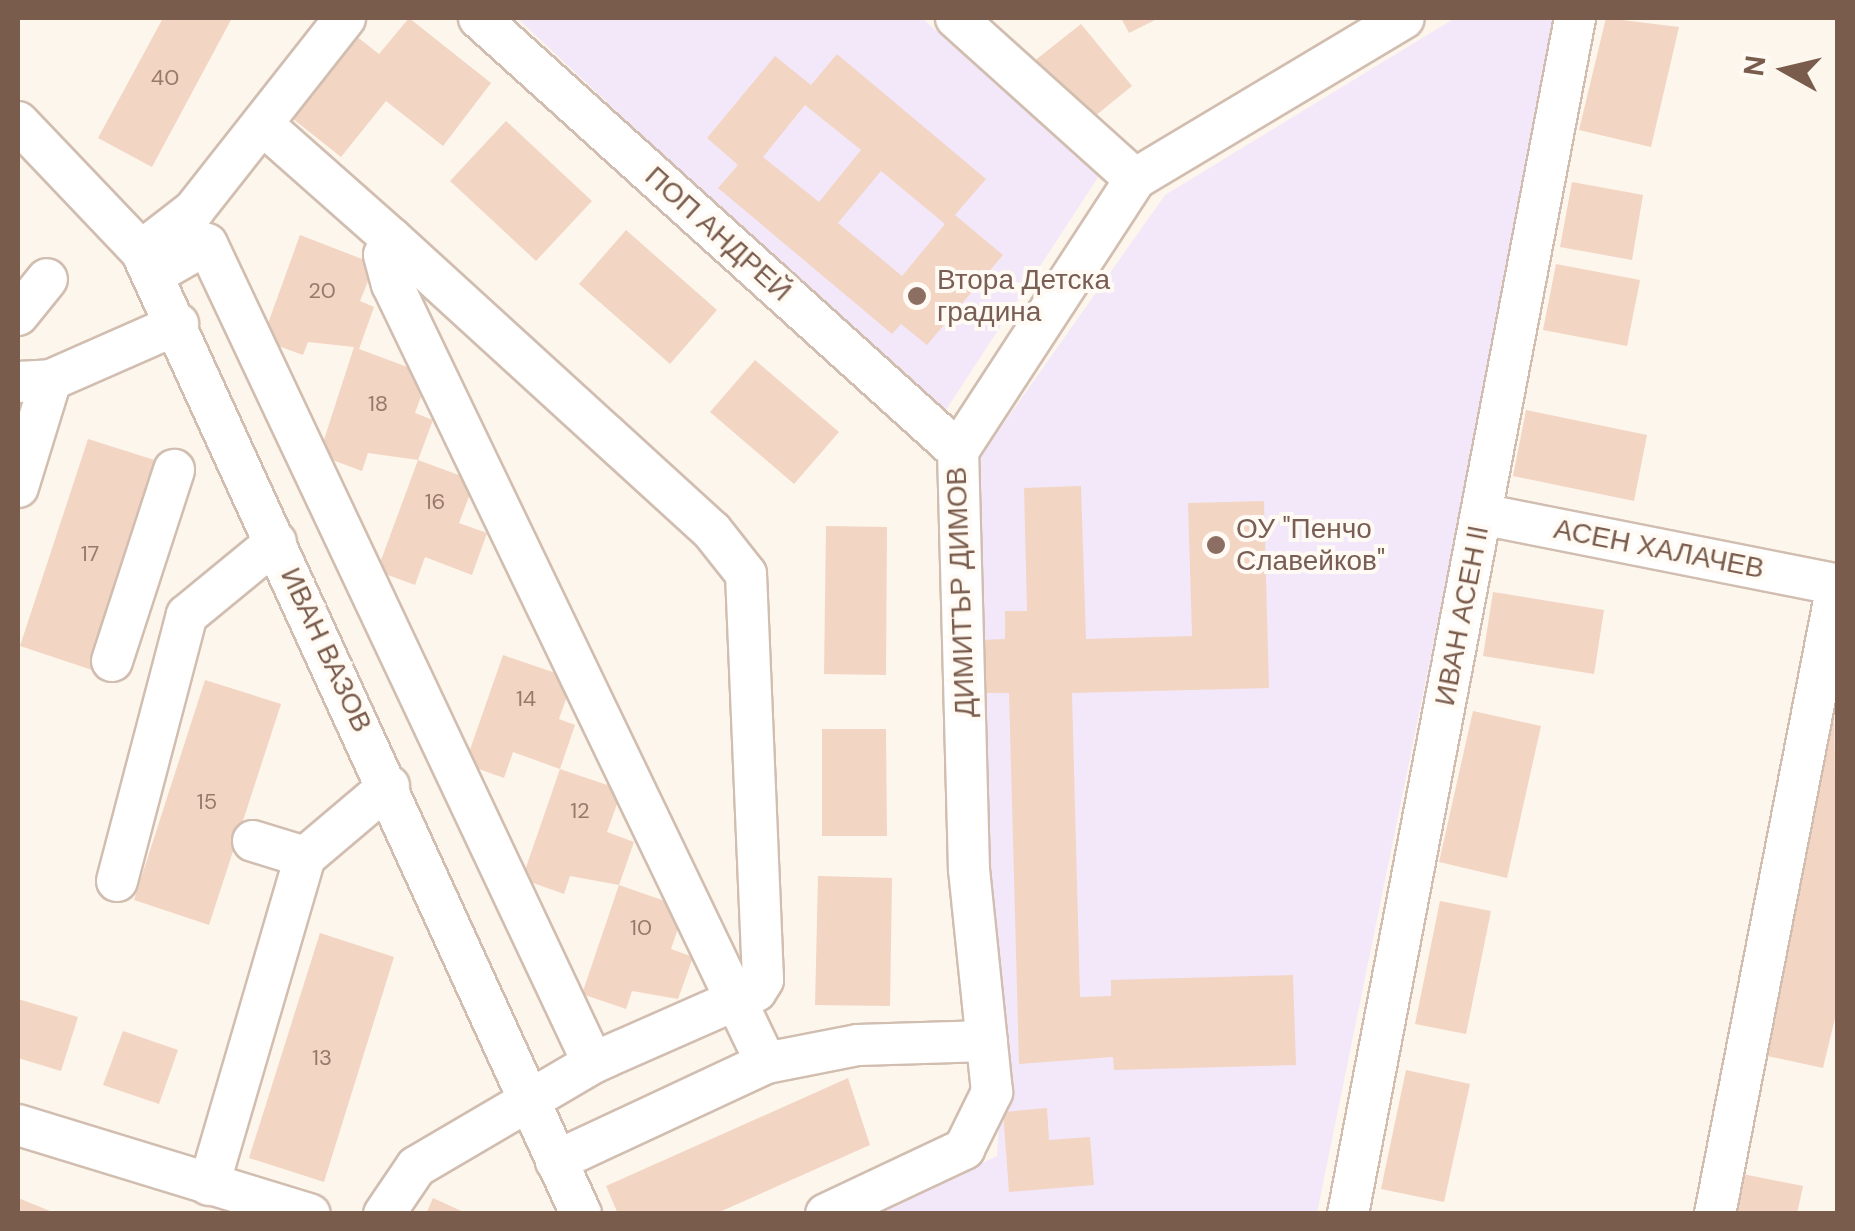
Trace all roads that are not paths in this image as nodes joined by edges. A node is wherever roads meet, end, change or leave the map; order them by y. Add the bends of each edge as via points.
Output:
1 (344, 18) edge
2 (479, 18) edge
3 (956, 18) edge
4 (1404, 18) edge
5 (1576, 18) edge
6 (18, 122) edge
7 (262, 124) junction
8 (1135, 179) junction
9 (390, 238) junction
10 (148, 263) junction
11 (47, 279) dead end
12 (18, 315) edge
13 (178, 324) junction
14 (34, 381) edge
15 (958, 451) junction
16 (174, 470) dead end
17 (18, 486) edge
18 (1481, 514) junction
19 (276, 542) junction
20 (1837, 585) edge
21 (130, 606) junction
22 (188, 616) junction
23 (112, 662) dead end
24 (389, 786) junction
25 (253, 841) dead end
26 (305, 857) junction
27 (117, 882) dead end
28 (732, 1000) junction
29 (987, 1041) junction
30 (594, 1062) junction
31 (766, 1063) junction
32 (529, 1103) junction
33 (18, 1125) edge
34 (556, 1160) junction
35 (209, 1185) junction
36 (310, 1214) edge
37 (384, 1214) edge
38 (582, 1214) edge
39 (826, 1214) edge
40 (1348, 1214) edge
41 (1715, 1214) edge

1 - 7 street
2 - 15 street, ПОП АНДРЕЙ
3 - 8 street
4 - 8 street, ДИМИТЪР ДИМОВ
5 - 18 street, ИВАН АСЕН II
6 - 10 street, ИВАН ВАЗОВ
7 - 9 street
7 - 10 street
8 - 15 street, ДИМИТЪР ДИМОВ
9 - 28 street via 384,255 392,284
9 - 28 street via 712,531 746,574 765,966 756,991
10 - 13 street, ИВАН ВАЗОВ
10 - 30 street via 207,244
11 - 12 street
13 - 14 street
13 - 19 street, ИВАН ВАЗОВ
14 - 17 street
15 - 29 street, ДИМИТЪР ДИМОВ via 969,870
16 - 21 street
18 - 20 street, АСЕН ХАЛАЧЕВ
18 - 40 street, ИВАН АСЕН II
19 - 22 street
19 - 24 street, ИВАН ВАЗОВ
20 - 41 street
21 - 22 street
21 - 23 street
22 - 27 street
24 - 26 street
24 - 32 street, ИВАН ВАЗОВ
25 - 26 street
26 - 35 street
28 - 30 street
28 - 31 street
29 - 31 street via 858,1045
29 - 39 street, ДИМИТЪР ДИМОВ via 992,1092 964,1149
30 - 32 street
31 - 34 street
32 - 34 street, ИВАН ВАЗОВ
32 - 37 street via 416,1167
33 - 35 street
34 - 38 street, ИВАН ВАЗОВ
35 - 36 street

